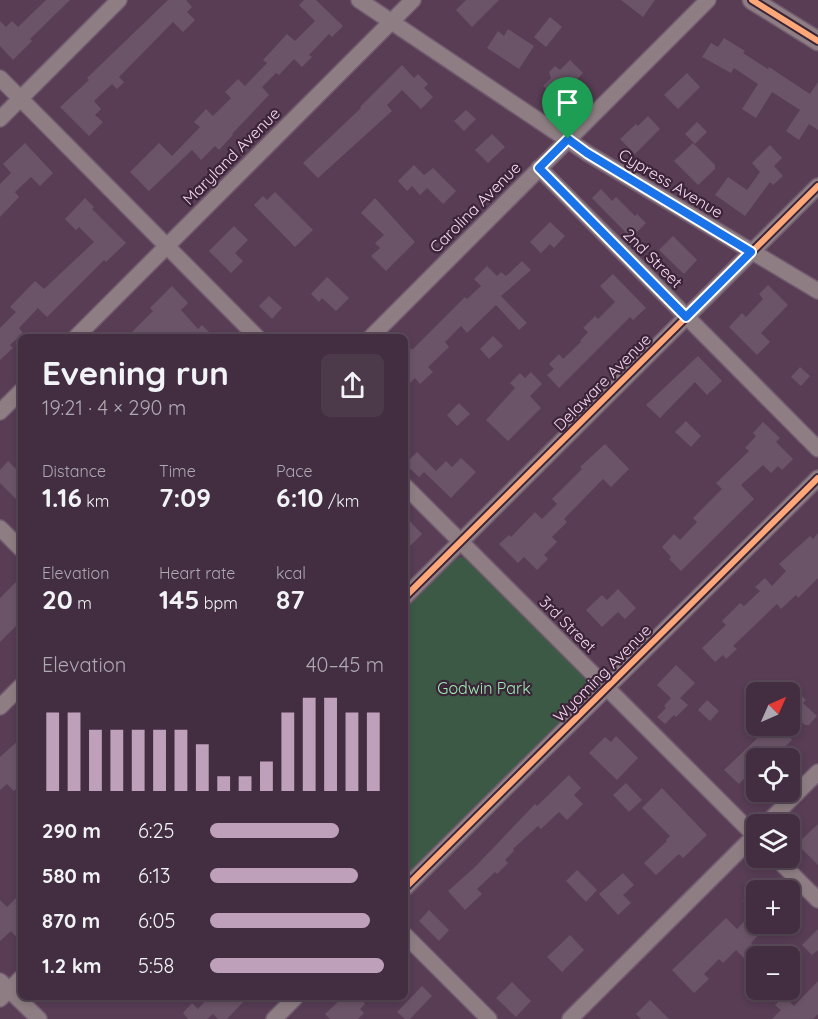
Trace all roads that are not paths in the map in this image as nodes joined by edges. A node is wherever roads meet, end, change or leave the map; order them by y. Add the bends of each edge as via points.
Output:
1 (119, 0) edge
2 (359, 0) edge
3 (413, 0) edge
4 (708, 0) edge
5 (752, 0) edge
6 (391, 22) junction
7 (818, 41) edge
8 (0, 78) edge
9 (20, 99) junction
10 (0, 119) edge
11 (568, 139) junction
12 (539, 168) junction
13 (818, 186) edge
14 (166, 247) junction
15 (751, 252) junction
16 (818, 291) edge
17 (686, 317) junction
18 (79, 334) edge
19 (254, 334) edge
20 (374, 334) edge
21 (18, 394) edge
22 (0, 412) edge
23 (818, 449) edge
24 (818, 478) edge
25 (408, 489) edge
26 (0, 528) edge
27 (461, 542) junction
28 (18, 546) edge
29 (408, 594) edge
30 (606, 687) junction
31 (18, 689) edge
32 (0, 706) edge
33 (818, 772) edge
34 (777, 814) edge
35 (746, 821) edge
36 (746, 845) edge
37 (786, 868) edge
38 (408, 885) edge
39 (818, 900) edge
40 (408, 938) edge
41 (18, 980) edge
42 (3, 990) edge
43 (294, 1000) edge
44 (39, 1019) edge
45 (274, 1019) edge
46 (489, 1019) edge
47 (570, 1019) edge

1 - 9 street
2 - 6 street, Cypress Avenue
3 - 6 street, Maryland Avenue
4 - 11 street, Carolina Avenue
5 - 7 street
6 - 11 street, Cypress Avenue
6 - 14 street, Maryland Avenue
8 - 9 street
9 - 10 street
9 - 14 street
11 - 12 street, Carolina Avenue
11 - 15 street, Cypress Avenue
12 - 17 street, 2nd Street
12 - 20 street, Carolina Avenue
13 - 15 street, Delaware Avenue
14 - 18 street, Maryland Avenue
14 - 19 street
15 - 16 street, Cypress Avenue
15 - 17 street, Delaware Avenue
17 - 23 street, 2nd Street
17 - 27 street, Delaware Avenue
21 - 22 street
24 - 30 street, Wyoming Avenue
25 - 27 street, 3rd Street
26 - 28 street
27 - 29 street, Delaware Avenue
27 - 30 street, 3rd Street
30 - 35 street, 3rd Street
30 - 38 street, Wyoming Avenue
31 - 32 street
33 - 34 street
36 - 47 street
37 - 39 street
40 - 46 street
41 - 42 street
42 - 44 street
43 - 45 street

